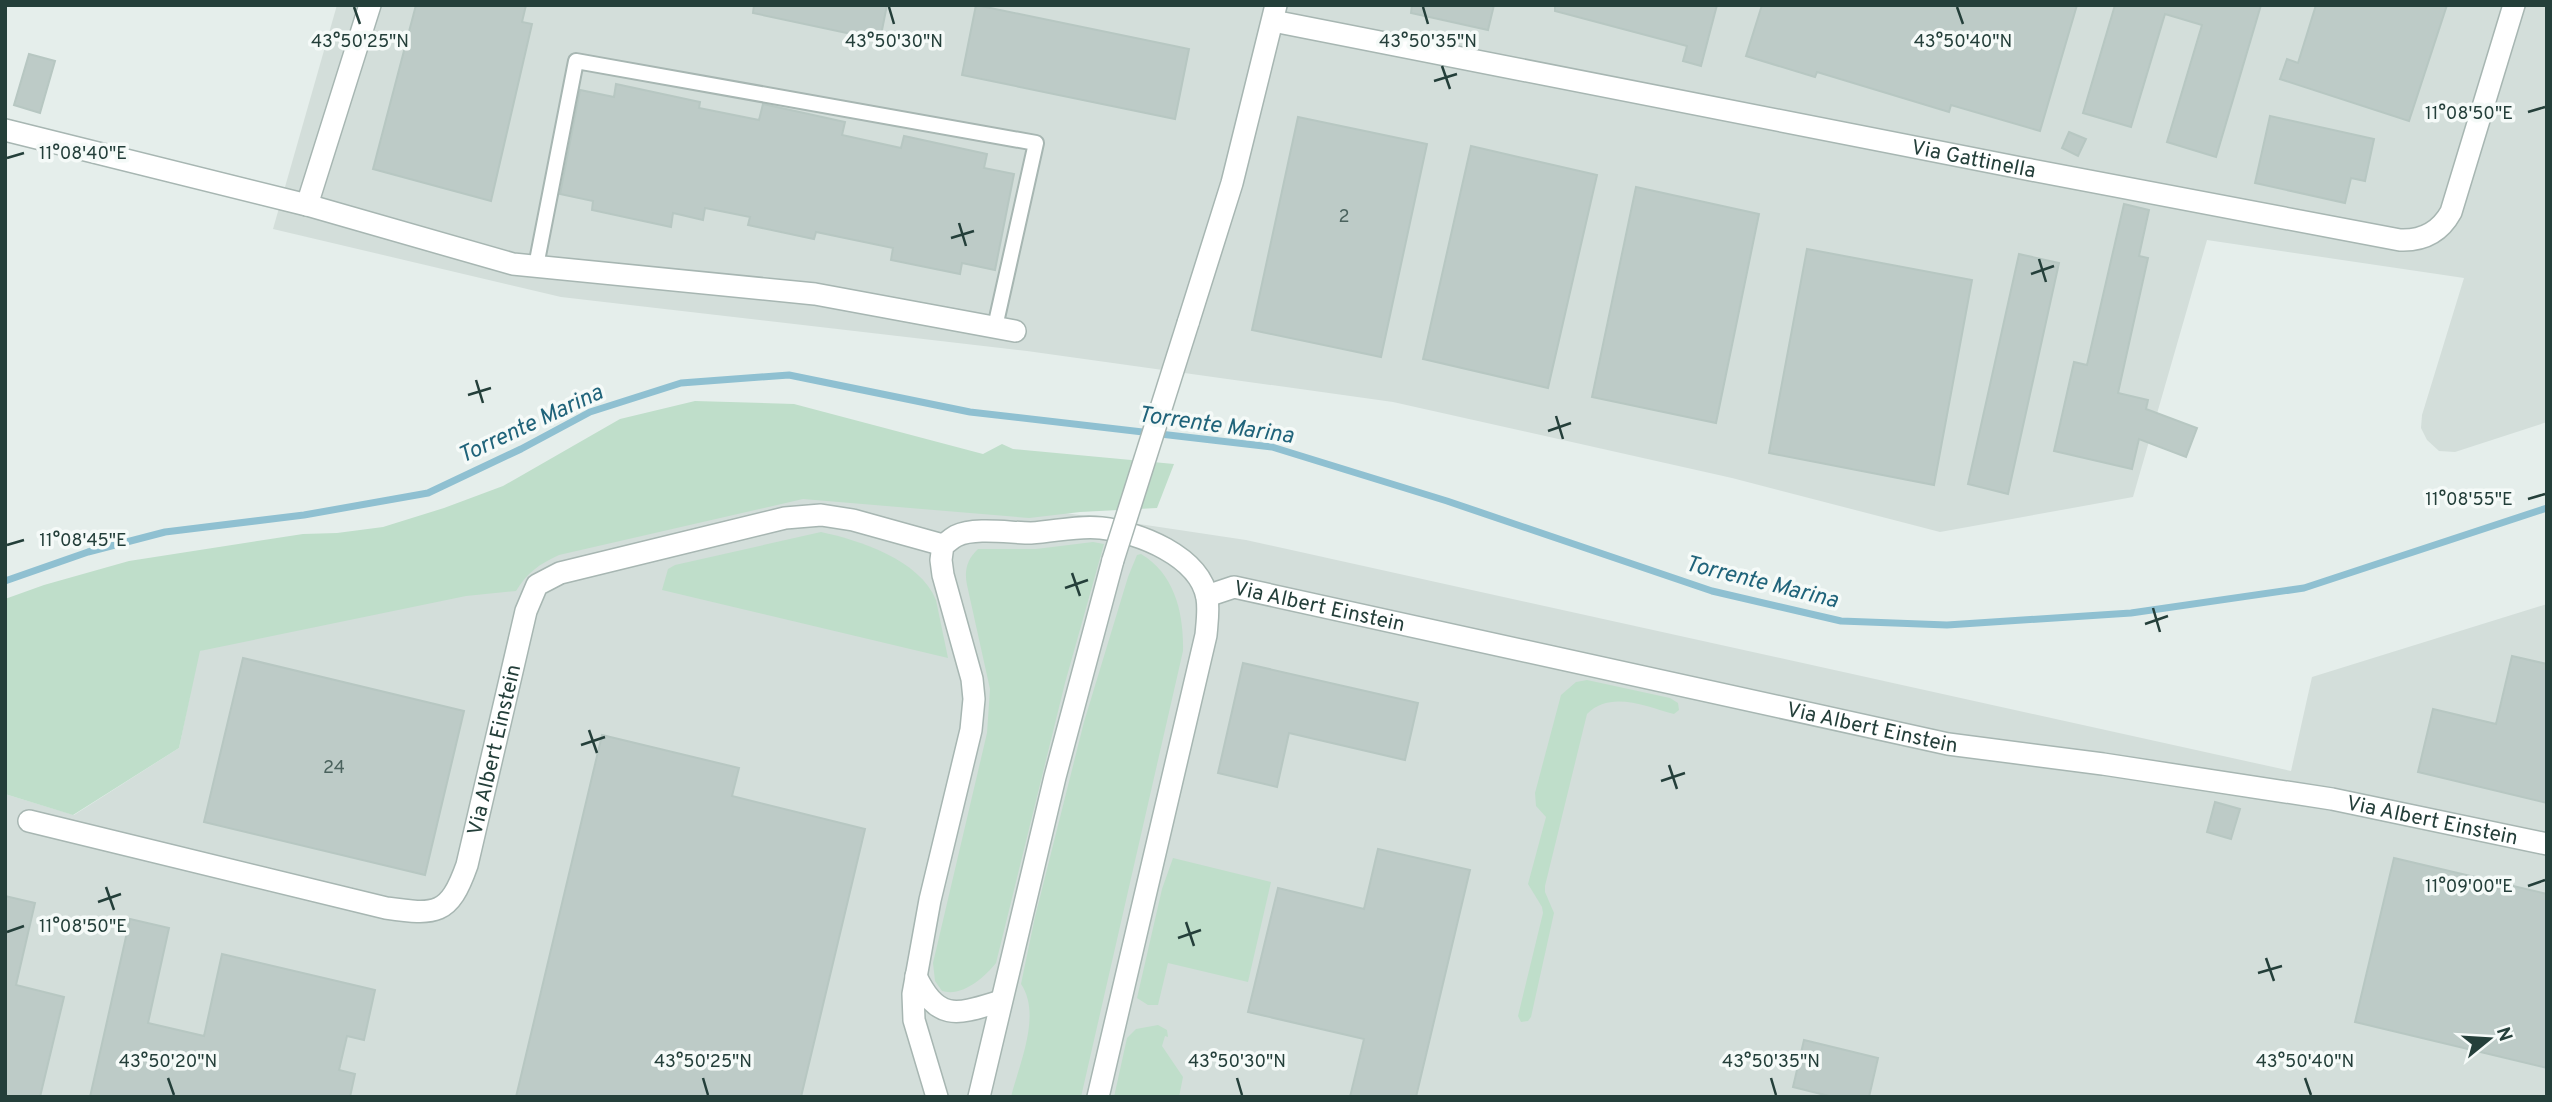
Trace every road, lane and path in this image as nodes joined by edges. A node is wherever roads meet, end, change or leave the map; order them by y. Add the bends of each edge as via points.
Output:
1 (370, 5) edge
2 (2514, 5) edge
3 (1275, 13) edge
4 (5, 130) edge
5 (307, 205) junction
6 (536, 266) junction
7 (1005, 329) joint
8 (943, 545) junction
9 (1207, 596) junction
10 (29, 821) dead end
11 (2547, 844) edge
12 (916, 976) junction
13 (1001, 1001) junction
14 (937, 1097) edge
15 (979, 1097) edge
16 (1098, 1097) edge

1 - 5 street
2 - 3 street, Via Gattinella via 2451,212 2445,223 2417,240 2021,168
3 - 13 street, bridge via 1232,183 1113,560
4 - 5 street
5 - 6 street via 513,264
6 - 7 street via 815,295
6 - 7 lane via 576,61 1036,143
8 - 9 street, Via Albert Einstein via 957,535 983,532 1101,527 1151,541 1174,553 1192,569
8 - 10 street, Via Albert Einstein via 853,520 821,515 785,518 560,573 537,584 526,611 467,865 458,891 443,907 423,913 386,908
8 - 12 street via 943,575 974,699
9 - 11 street, Via Albert Einstein via 1234,587 1948,744 2332,799
9 - 16 street, Via Albert Einstein via 1206,635
12 - 13 street via 925,994 943,1010 958,1012
12 - 14 street via 914,1020
13 - 15 street

